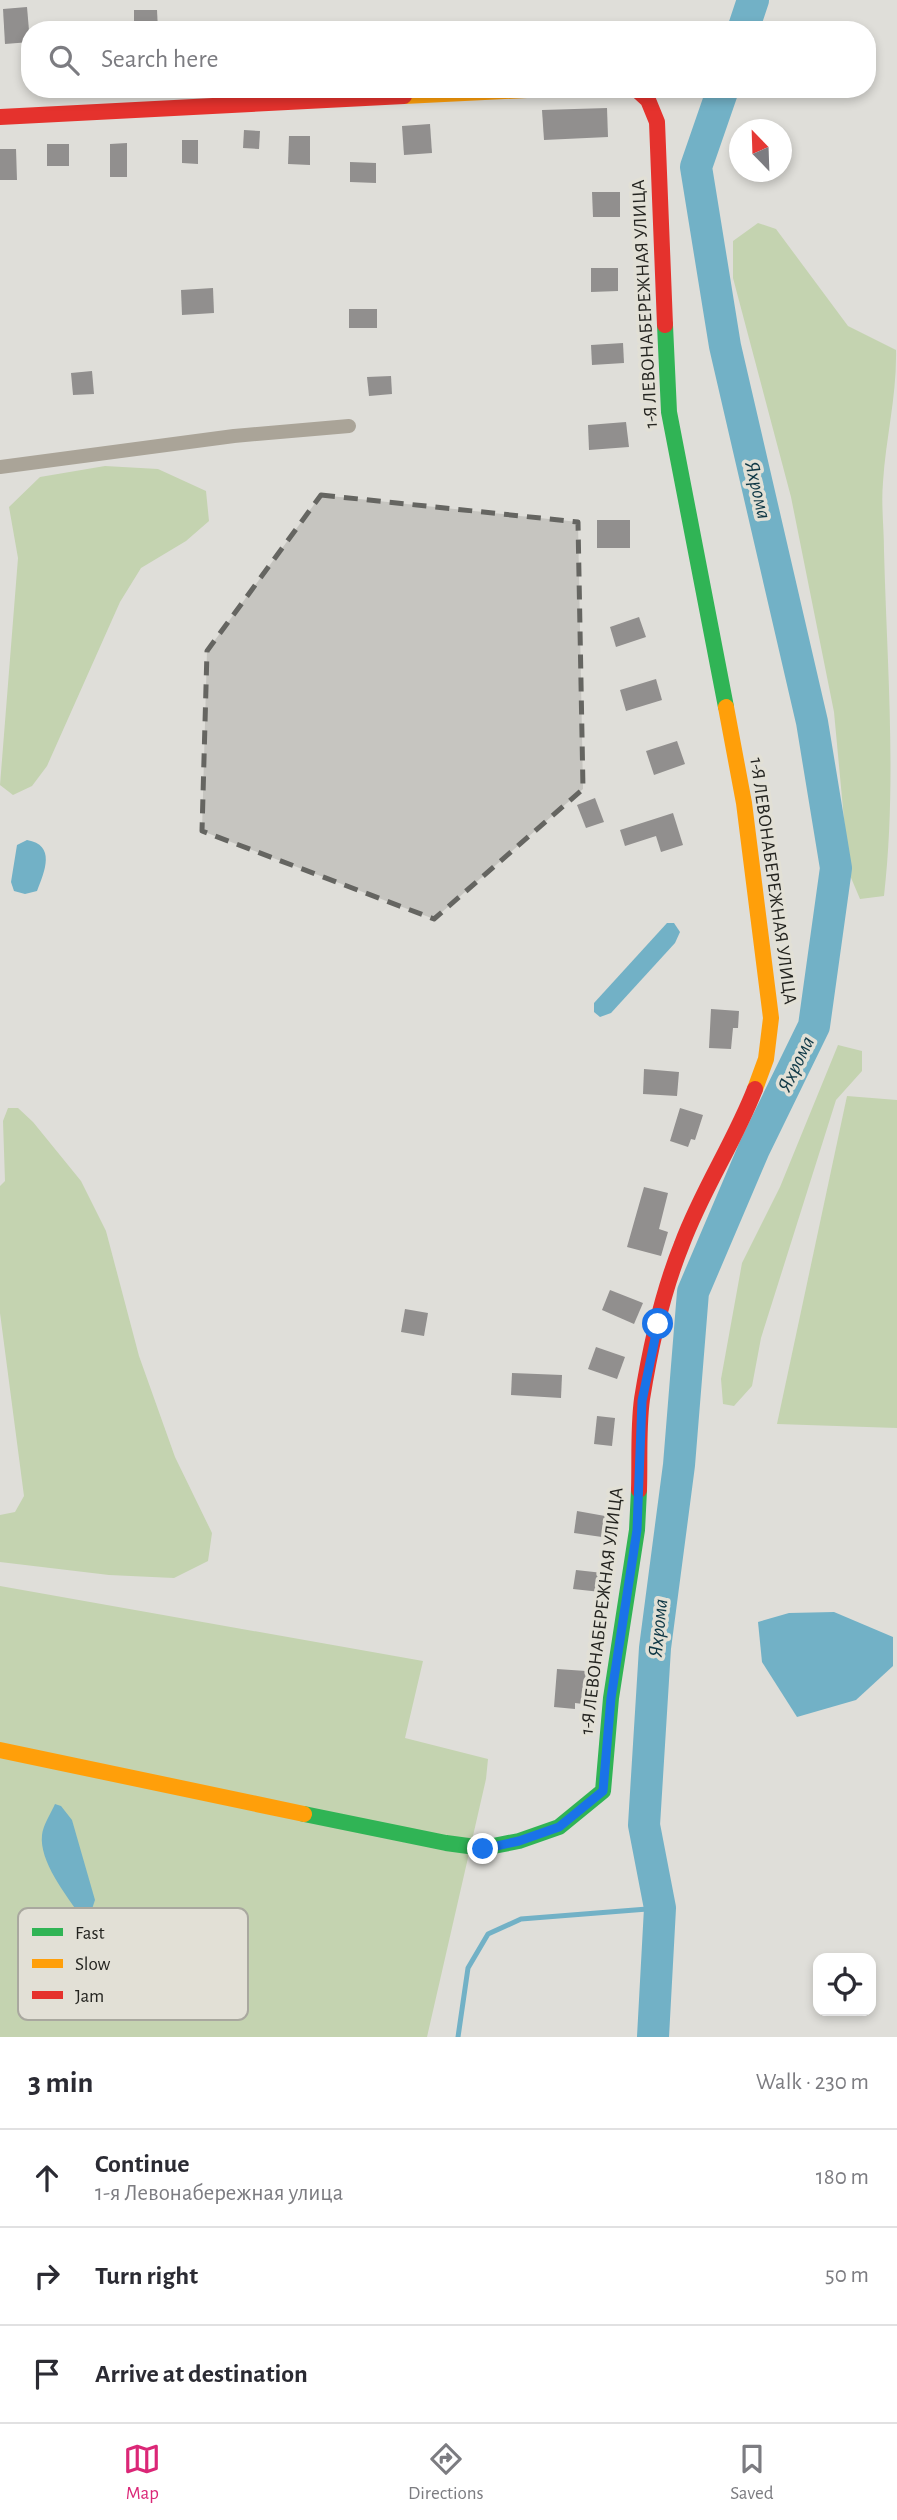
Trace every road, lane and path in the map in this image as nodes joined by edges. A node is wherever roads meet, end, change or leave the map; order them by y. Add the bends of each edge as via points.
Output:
1 (370, 98) edge
2 (646, 98) edge
3 (0, 117) edge
4 (349, 426) dead end
5 (0, 467) edge
6 (0, 1749) edge

1 - 3 street
2 - 6 street, 1-Я ЛЕВОНАБЕРЕЖНАЯ УЛИЦА via 657,122 669,412 744,803 771,1018 766,1059 746,1112 681,1245 658,1324 642,1401 637,1530 611,1698 603,1791 559,1827 483,1849
4 - 5 street

